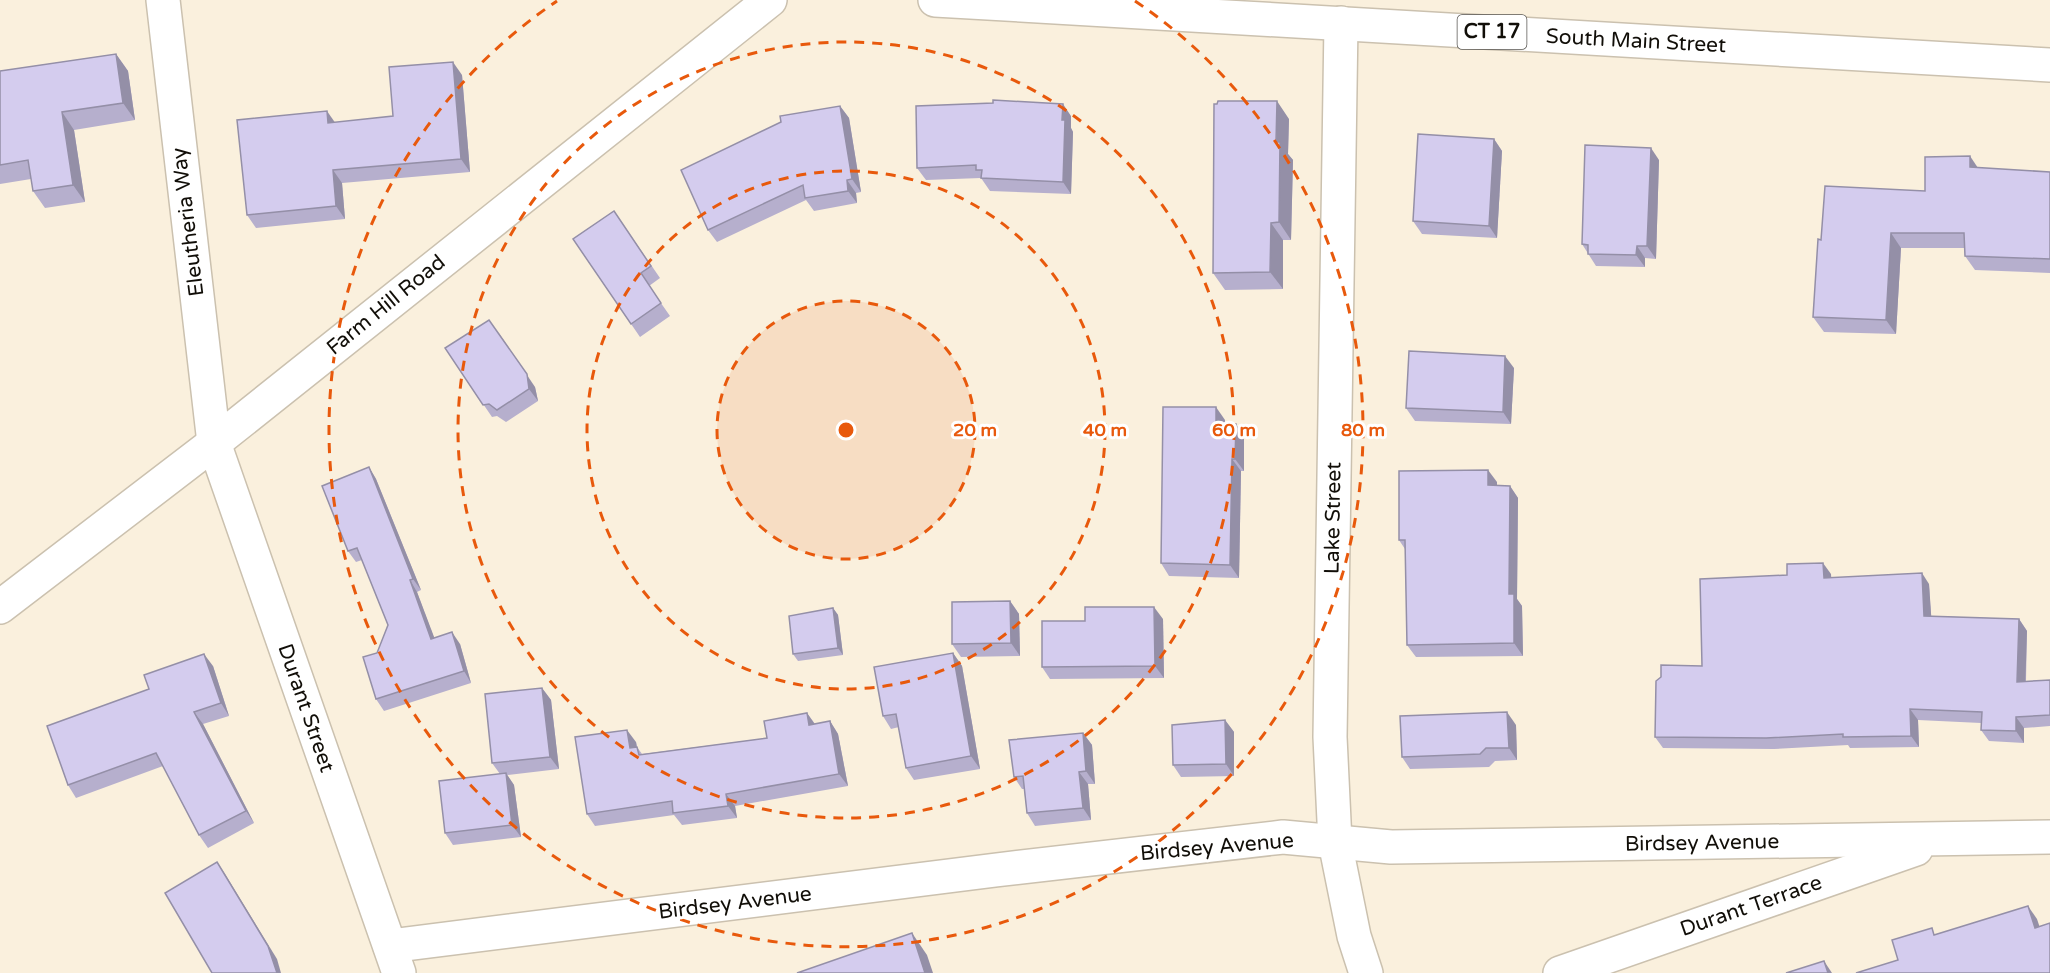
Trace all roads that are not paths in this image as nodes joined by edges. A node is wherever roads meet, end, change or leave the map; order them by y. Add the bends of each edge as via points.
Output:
1 (163, 0) edge
2 (770, 0) edge
3 (934, 0) edge
4 (1341, 24) junction
5 (2050, 65) edge
6 (214, 443) junction
7 (0, 607) edge
8 (2050, 837) edge
9 (1943, 840) junction
10 (1335, 842) junction
11 (394, 960) edge
12 (1366, 973) edge
13 (1560, 973) edge

1 - 6 street, Eleutheria Way
2 - 6 street, Farm Hill Road
3 - 4 street, South Main Street / CT 17
4 - 5 street, South Main Street / CT 17
4 - 10 street, Lake Street via 1330,737
6 - 7 street, Farm Hill Road
6 - 11 street, Durant Street
8 - 9 street, Birdsey Avenue
9 - 10 street, Birdsey Avenue via 1391,847
9 - 13 street, Durant Terrace
10 - 11 street, Birdsey Avenue via 1283,837 996,870
10 - 12 street, Lake Street via 1354,936

